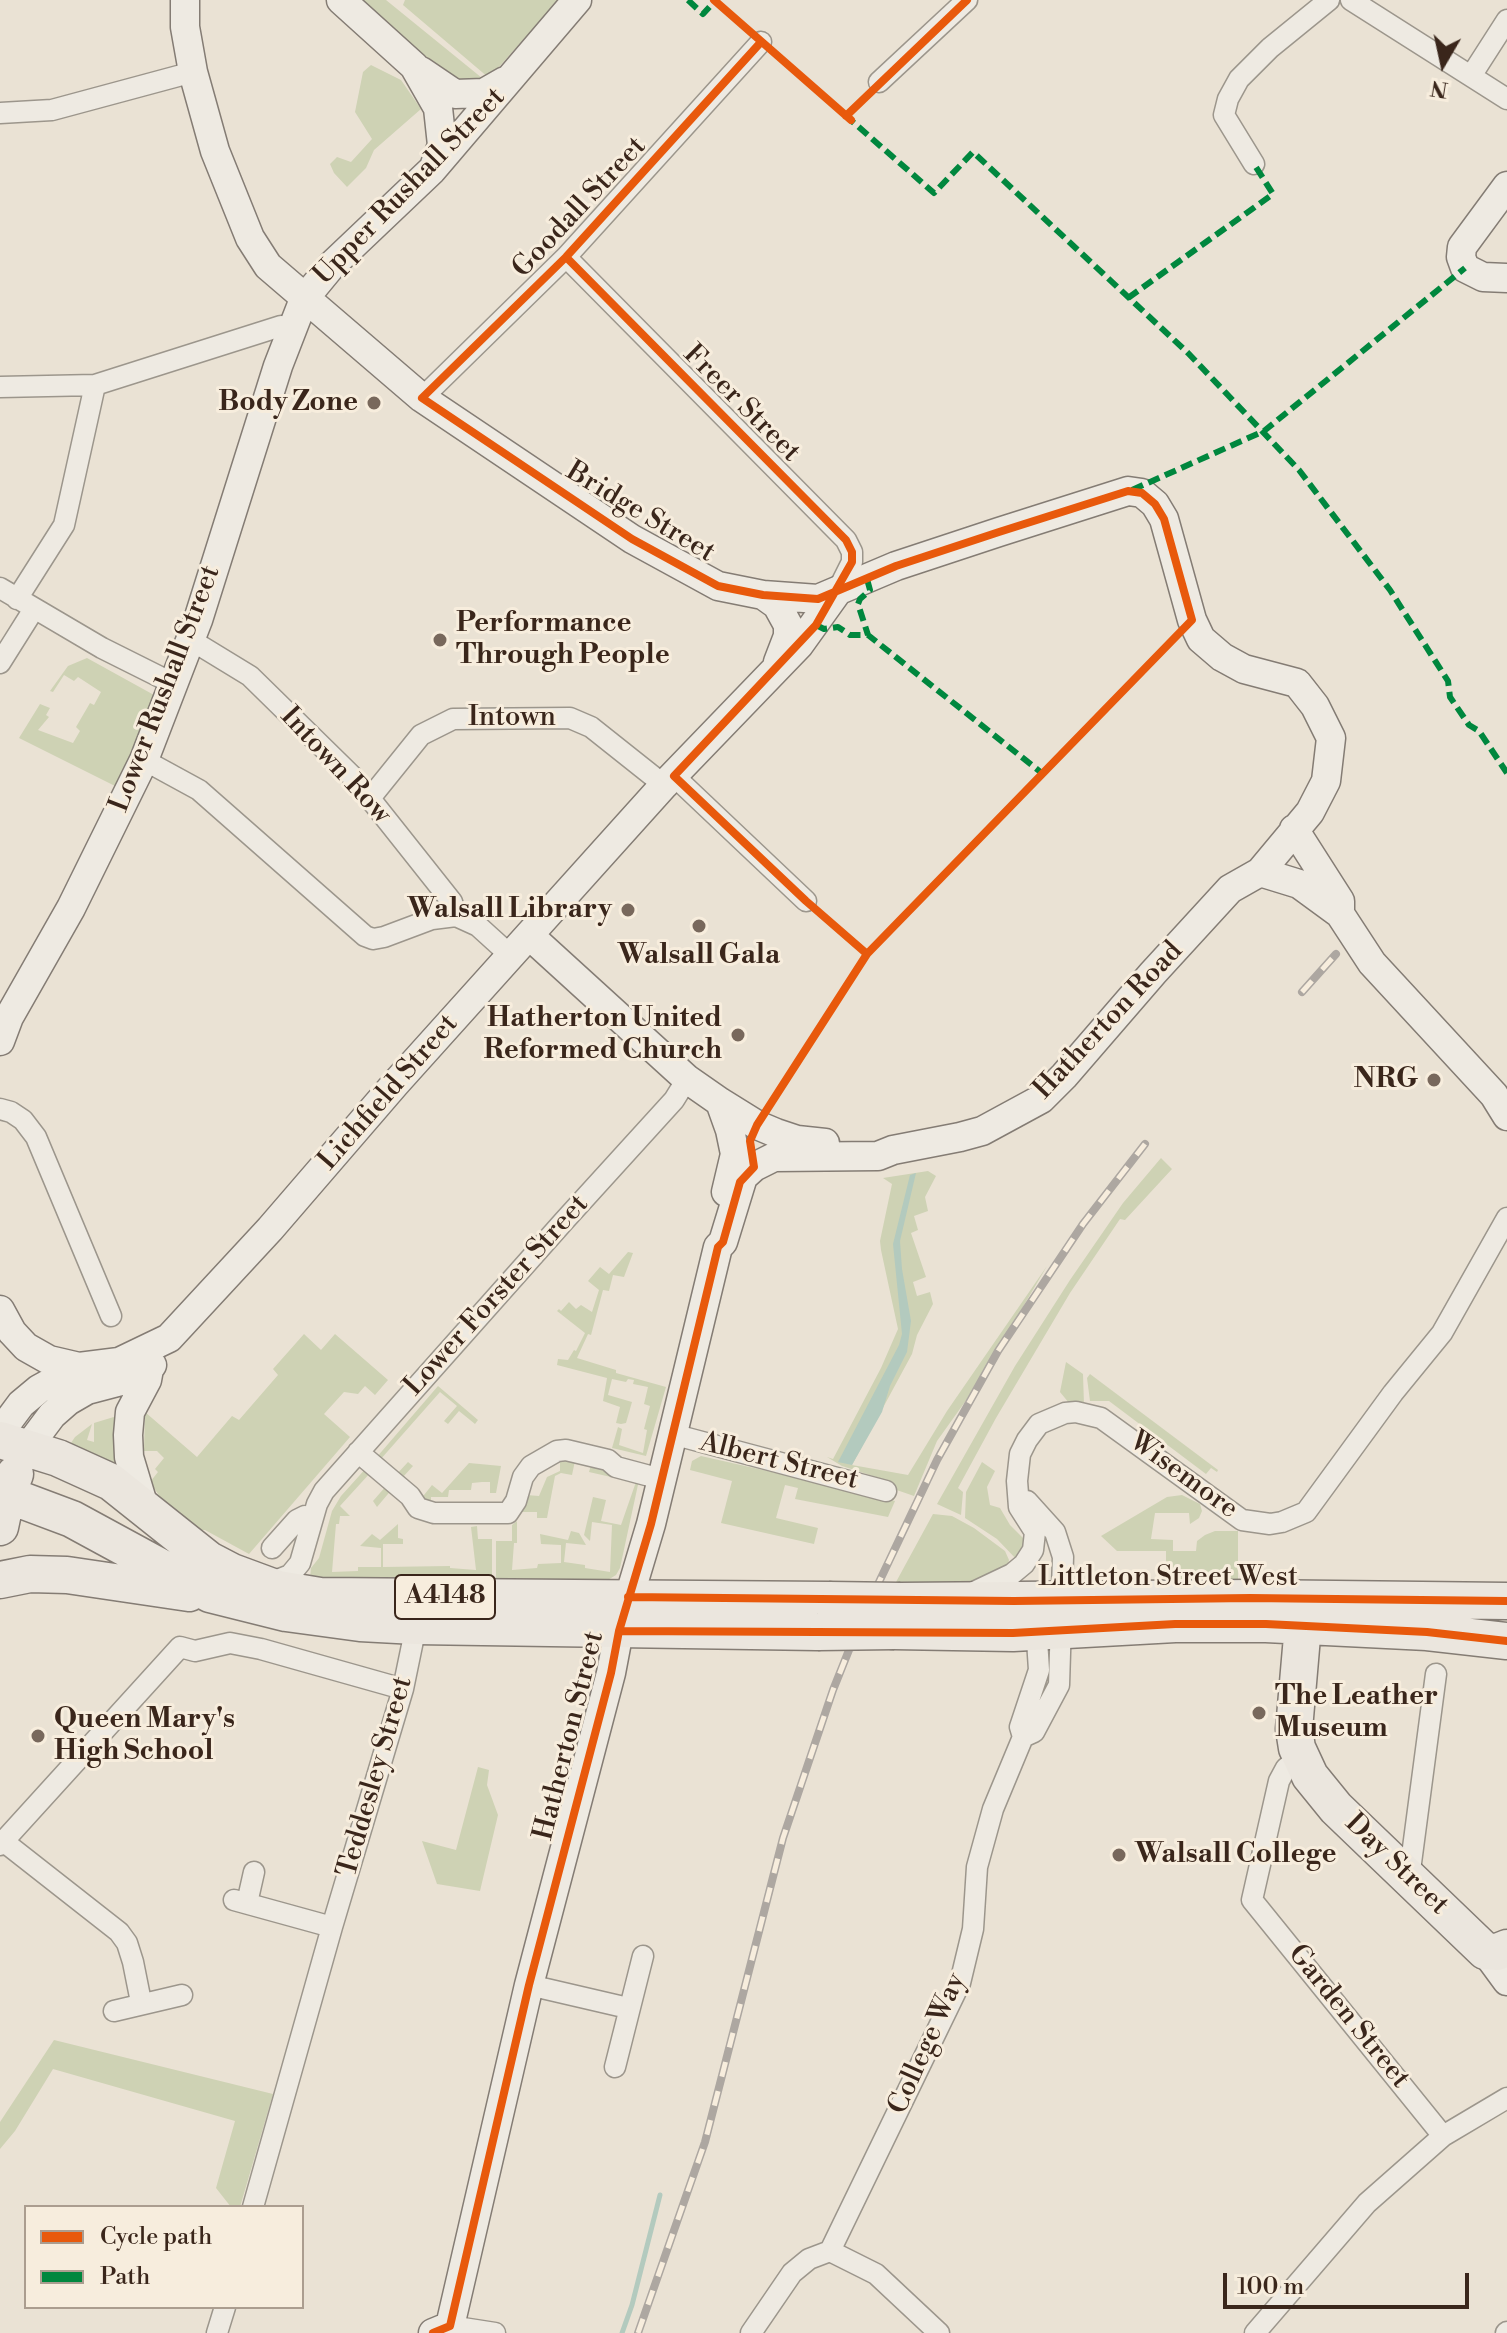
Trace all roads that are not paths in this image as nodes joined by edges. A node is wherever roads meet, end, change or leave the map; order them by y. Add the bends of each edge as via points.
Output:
1 (341, 0) edge
2 (577, 0) edge
3 (967, 0) edge
4 (1329, 0) edge
5 (1351, 0) edge
6 (183, 9) edge
7 (1507, 20) edge
8 (761, 42) dead end
9 (414, 66) junction
10 (519, 71) junction
11 (193, 72) junction
12 (1471, 76) junction
13 (879, 82) dead end
14 (1507, 99) edge
15 (0, 113) edge
16 (1254, 164) dead end
17 (432, 170) junction
18 (1507, 186) edge
19 (566, 257) junction
20 (268, 266) junction
21 (1507, 278) edge
22 (304, 299) junction
23 (281, 326) junction
24 (278, 366) junction
25 (95, 385) junction
26 (0, 387) edge
27 (422, 398) junction
28 (1128, 491) joint
29 (837, 592) junction
30 (763, 595) junction
31 (17, 599) edge
32 (191, 640) junction
33 (0, 663) edge
34 (773, 672) junction
35 (174, 684) junction
36 (144, 760) junction
37 (669, 780) junction
38 (371, 797) junction
39 (1294, 829) junction
40 (1260, 872) junction
41 (806, 901) dead end
42 (1340, 914) junction
43 (456, 916) junction
44 (520, 945) junction
45 (3, 1023) edge
46 (687, 1079) junction
47 (720, 1102) junction
48 (1503, 1104) edge
49 (0, 1109) edge
50 (893, 1150) junction
51 (754, 1167) joint
52 (1507, 1218) edge
53 (718, 1247) junction
54 (0, 1310) edge
55 (111, 1316) dead end
56 (169, 1338) junction
57 (79, 1367) junction
58 (149, 1369) junction
59 (672, 1434) junction
60 (358, 1452) junction
61 (5, 1470) edge
62 (662, 1474) junction
63 (886, 1491) dead end
64 (1020, 1497) junction
65 (144, 1507) junction
66 (312, 1518) junction
67 (272, 1548) dead end
68 (0, 1580) edge
69 (193, 1585) junction
70 (263, 1585) junction
71 (1335, 1600) junction
72 (1398, 1600) junction
73 (952, 1601) junction
74 (1507, 1601) edge
75 (624, 1614) junction
76 (897, 1616) junction
77 (1049, 1616) junction
78 (1507, 1621) edge
79 (1303, 1625) junction
80 (416, 1626) junction
81 (1507, 1641) edge
82 (1436, 1674) dead end
83 (403, 1689) junction
84 (1300, 1757) junction
85 (2, 1843) edge
86 (254, 1872) dead end
87 (1409, 1878) junction
88 (332, 1927) junction
89 (1496, 1949) edge
90 (643, 1956) dead end
91 (1507, 1981) edge
92 (529, 1985) junction
93 (182, 1995) dead end
94 (141, 2002) junction
95 (628, 2008) junction
96 (114, 2011) dead end
97 (615, 2067) dead end
98 (1507, 2098) edge
99 (1443, 2136) junction
100 (254, 2205) edge
101 (830, 2251) junction
102 (224, 2309) edge
103 (457, 2330) edge
104 (217, 2333) edge
105 (495, 2333) edge
106 (751, 2333) edge
107 (939, 2333) edge
108 (1255, 2333) edge

1 - 9 street
2 - 10 street, Upper Rushall Street
3 - 13 street
4 - 16 street via 1270,48 1239,79 1228,99 1224,115
5 - 12 street
6 - 11 street
7 - 12 street
8 - 19 street, Goodall Street
9 - 10 street via 454,94 467,95 484,93
9 - 17 street via 440,117 442,145
10 - 17 street, Upper Rushall Street
11 - 15 street via 52,110
11 - 20 street via 219,161 250,238
12 - 14 street
17 - 22 street, Upper Rushall Street via 332,265
18 - 21 street via 1462,247 1461,257 1465,268 1483,277
19 - 27 street, Goodall Street
19 - 29 street, Freer Street via 846,540 852,560
20 - 22 street, Bridge Street
20 - 23 street, Lower Rushall Street
22 - 24 street, Lower Rushall Street
22 - 27 street, Bridge Street
23 - 24 street, Lower Rushall Street
23 - 25 street
24 - 32 street, Lower Rushall Street
25 - 26 street
25 - 31 street via 64,525
27 - 30 street, Bridge Street via 632,539 718,586
28 - 29 street, Bridge Street via 896,566
28 - 39 street, Hatherton Road via 1142,493 1164,519 1201,639 1244,669 1297,683 1331,738 1326,781
29 - 30 street, Bridge Street via 818,599
29 - 34 street, Lichfield Street via 816,625
30 - 34 street, Lichfield Street via 777,605 788,625
31 - 33 street
31 - 35 street
32 - 35 street, Lower Rushall Street
32 - 38 street, Intown Row via 250,676
34 - 37 street, Lichfield Street
35 - 36 street, Lower Rushall Street
36 - 43 street via 199,790 365,936 384,937
36 - 45 street, Lower Rushall Street via 71,908
37 - 38 street, Intown via 570,718 453,719 421,735
37 - 41 street, Intown
37 - 44 street, Lichfield Street
38 - 43 street, Intown Row via 452,902
39 - 40 street, Hatherton Road
39 - 42 street via 1340,901
40 - 42 street via 1299,884
40 - 50 street, Hatherton Road via 1230,889 1041,1099 982,1131
42 - 48 street via 1372,963
43 - 44 street
44 - 46 street, Hatherton Road
44 - 56 street, Lichfield Street
46 - 47 street, Hatherton Road
46 - 60 street, Lower Forster Street via 674,1100
47 - 50 street, Hatherton Road via 757,1125 797,1140
47 - 53 street, Hatherton Street via 735,1154 714,1240
49 - 55 street via 23,1120 36,1137
50 - 51 street, Hatherton Road via 878,1156 784,1156
51 - 53 street, Hatherton Street via 740,1182
52 - 64 street, Wisemore via 1442,1333 1306,1512 1270,1524 1242,1520 1101,1418 1076,1412 1034,1429 1017,1471
53 - 59 street, Hatherton Street
54 - 57 street via 26,1347 49,1360
56 - 57 street, Lichfield Street via 119,1362
56 - 58 street, Lichfield Street
57 - 61 street, Lichfield Street via 21,1404
58 - 61 street via 68,1401
58 - 65 street, Lichfield Street via 130,1412 128,1435
59 - 62 street, Hatherton Street
59 - 63 street, Albert Street
60 - 62 street via 425,1512 502,1514 513,1509 531,1466 549,1453 566,1450 608,1460 618,1456
60 - 66 street, Lower Forster Street via 324,1491
61 - 65 highway, A4148 via 111,1482
61 - 69 highway, A4148 via 72,1519
62 - 75 street, Hatherton Street
64 - 73 street, Wisemore via 1019,1507 1035,1532 1028,1558 1012,1574
64 - 77 street, College Way via 1055,1532 1063,1557
65 - 70 highway, A4148 via 209,1560
66 - 67 street, Lower Forster Street via 297,1520
66 - 70 street, Lower Forster Street via 295,1570
68 - 69 highway via 46,1573 190,1593
69 - 80 highway, A4148 via 286,1613
70 - 75 highway, A4148 via 320,1596
71 - 72 highway, Littleton Street West / A4148
71 - 77 highway, Littleton Street West / A4148
71 - 79 highway
72 - 74 highway, Littleton Street West / A4148
72 - 78 highway via 1411,1610
73 - 76 highway, Littleton Street West / A4148
73 - 77 highway, Littleton Street West / A4148
75 - 76 highway, Littleton Street West / A4148, bridge
75 - 80 highway, A4148
75 - 92 street, Hatherton Street
76 - 77 highway, Littleton Street West / A4148
77 - 79 highway, Littleton Street West / A4148
77 - 101 street, College Way via 1059,1685 1034,1732 1023,1737 998,1795 977,1867 973,1929 960,1983
79 - 81 highway, Littleton Street West / A4148
79 - 84 highway via 1294,1729
80 - 83 street, Teddesley Street
82 - 87 street
83 - 85 street via 230,1643 195,1651 180,1647
83 - 88 street, Teddesley Street
84 - 87 highway, Day Street via 1326,1797
84 - 99 street, Garden Street via 1279,1781 1252,1900
85 - 94 street via 119,1932 133,1962
86 - 88 street via 240,1901
87 - 89 highway, Day Street
88 - 100 street, Teddesley Street
89 - 91 street
90 - 95 street
92 - 95 street
92 - 103 street, Hatherton Street
93 - 94 street
94 - 96 street
95 - 97 street
98 - 99 street
99 - 108 street via 1367,2203
101 - 106 street via 792,2273
101 - 107 street via 876,2274
102 - 104 street
103 - 105 street

